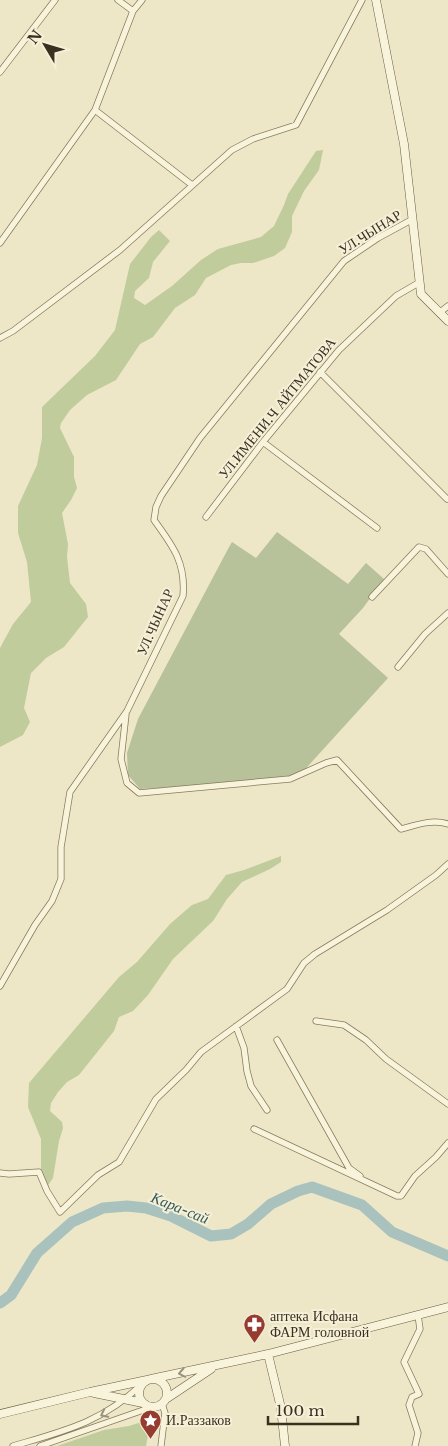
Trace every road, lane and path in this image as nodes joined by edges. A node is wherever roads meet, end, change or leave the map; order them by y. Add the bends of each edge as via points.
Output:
1 (55, 0) edge
2 (118, 0) edge
3 (142, 0) edge
4 (362, 0) edge
5 (376, 0) edge
6 (133, 11) junction
7 (0, 72) edge
8 (95, 110) junction
9 (192, 184) junction
10 (413, 220) junction
11 (0, 243) edge
12 (420, 282) junction
13 (448, 306) edge
14 (439, 313) junction
15 (448, 322) edge
16 (0, 338) edge
17 (320, 372) junction
18 (263, 442) junction
19 (447, 499) edge
20 (206, 517) dead end
21 (377, 528) dead end
22 (448, 574) edge
23 (372, 597) dead end
24 (448, 613) edge
25 (398, 667) dead end
26 (127, 711) junction
27 (448, 824) edge
28 (448, 864) edge
29 (0, 986) edge
30 (316, 1021) dead end
31 (236, 1026) junction
32 (277, 1040) dead end
33 (448, 1104) edge
34 (267, 1110) dead end
35 (254, 1129) dead end
36 (448, 1143) edge
37 (0, 1173) edge
38 (397, 1196) junction
39 (448, 1307) edge
40 (418, 1315) junction
41 (268, 1354) junction
42 (214, 1366) junction
43 (147, 1381) junction
44 (90, 1392) junction
45 (127, 1399) junction
46 (164, 1401) junction
47 (143, 1403) junction
48 (152, 1407) junction
49 (0, 1414) edge
50 (13, 1446) edge
51 (40, 1446) edge
52 (161, 1446) edge
53 (285, 1446) edge
54 (415, 1446) edge

1 - 7 street
2 - 6 street
3 - 6 street
4 - 9 street via 296,125 252,139 232,150
5 - 10 main road via 404,144
6 - 8 street
8 - 9 street
8 - 11 street
9 - 16 street via 120,250
10 - 12 main road
10 - 26 street, УЛ.ЧЫНАР via 344,261 200,438 161,496 154,520 179,559 184,580 183,596
12 - 14 main road via 422,294
12 - 17 street, УЛ.ИМЕНИ.Ч АЙТМАТОВА via 396,296
13 - 14 street
14 - 15 main road
17 - 18 street, УЛ.ИМЕНИ.Ч АЙТМАТОВА
17 - 19 street
18 - 20 street, УЛ.ИМЕНИ.Ч АЙТМАТОВА
18 - 21 street
22 - 23 street via 421,546
24 - 25 street via 425,634
26 - 27 street via 121,759 126,783 139,793 290,778 337,760 401,829 440,821
26 - 29 street, УЛ.ЧЫНАР via 70,792 61,847 61,879 52,902 35,924
28 - 31 street via 387,910 315,954 287,989
30 - 33 street via 344,1025
31 - 34 street via 251,1086
31 - 37 street via 201,1052 156,1099 119,1162 98,1175 60,1212 39,1172
32 - 38 street via 349,1168
35 - 38 street
36 - 38 street via 415,1176 401,1196
39 - 40 main road
40 - 41 main road
40 - 54 street via 420,1329 404,1362 419,1394 412,1397 409,1404 418,1433
41 - 42 main road
41 - 53 main road via 281,1408
42 -> 43 main road
42 - 46 main road
43 - 44 main road
43 - 45 street
43 - 46 main road via 157,1379 165,1385
43 - 47 main road via 139,1394
44 - 45 main road
44 - 49 main road
45 - 47 main road
45 -> 50 street via 80,1426
46 - 48 main road
46 - 52 street
47 - 48 main road
48 - 51 street

